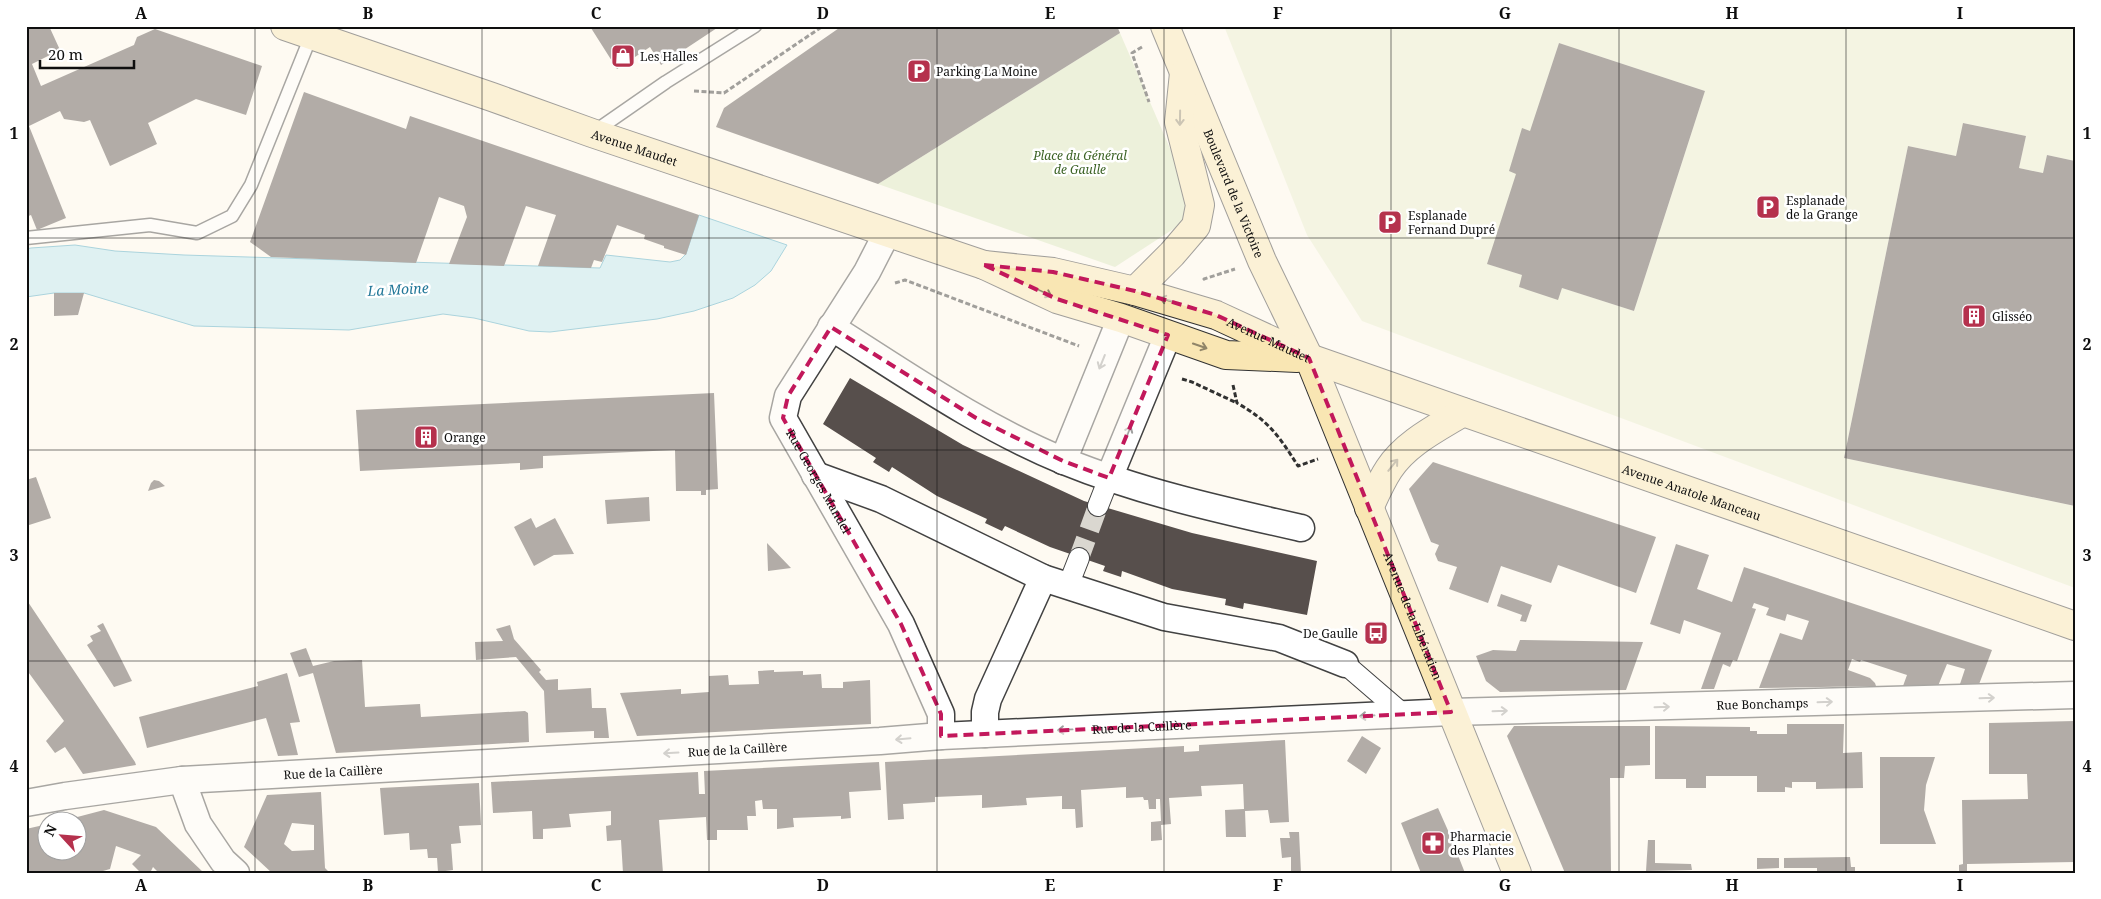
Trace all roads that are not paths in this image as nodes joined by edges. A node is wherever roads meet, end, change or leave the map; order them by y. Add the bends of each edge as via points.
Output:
1 (285, 26) edge
2 (755, 26) edge
3 (1165, 26) edge
4 (311, 36) junction
5 (1185, 70) junction
6 (592, 133) junction
7 (887, 233) junction
8 (26, 238) edge
9 (984, 265) junction
10 (1135, 291) junction
11 (1121, 318) junction
12 (831, 328) junction
13 (1168, 335) junction
14 (1309, 358) junction
15 (1463, 412) junction
16 (1063, 461) junction
17 (815, 476) junction
18 (1109, 478) junction
19 (1098, 506) tunnel mouth
20 (1369, 508) junction
21 (1301, 528) dead end
22 (1079, 558) tunnel mouth
23 (1044, 578) junction
24 (1068, 586) junction
25 (2075, 626) edge
26 (1345, 664) joint
27 (2075, 695) edge
28 (1451, 712) junction
29 (1403, 714) junction
30 (984, 734) junction
31 (941, 736) junction
32 (182, 780) junction
33 (26, 803) edge
34 (236, 873) edge
35 (1517, 873) edge

1 - 4 main road, Avenue Maudet
2 - 6 lane
3 - 5 main road, Boulevard de la Victoire
4 - 6 main road, Avenue Maudet
4 - 8 lane via 251,186 232,216 197,233 150,225
5 -> 10 main road via 1179,122 1200,205 1196,226
5 - 14 main road, Boulevard de la Victoire via 1262,261
6 - 7 main road, Avenue Maudet
7 - 9 main road, Avenue Maudet
7 - 12 street, Rue Georges Mandel via 867,272
9 - 10 main road, Avenue Maudet via 1053,272
9 -> 11 main road, Avenue Maudet via 1057,299
14 -> 10 main road, Avenue Maudet via 1216,314
11 - 13 main road, Avenue Maudet
11 -> 16 street
12 - 16 street via 976,418
12 - 17 street, Rue Georges Mandel via 788,396 783,418
13 -> 14 main road, Avenue Maudet via 1226,355
18 -> 13 street
14 - 15 main road, Avenue Anatole Manceau
14 - 20 main road, Avenue de la Libération
20 -> 15 main road via 1389,468 1404,452 1420,438
15 - 25 main road, Avenue Anatole Manceau
16 - 18 street
17 - 23 street via 881,499
17 - 31 street, Rue Georges Mandel via 901,624 941,714
18 - 19 street
18 - 21 street via 1216,509
20 - 28 main road, Avenue de la Libération
22 - 24 street
23 - 24 street
23 - 30 street via 988,699
24 - 26 street via 1164,617 1279,638
26 - 29 street
28 -> 27 street, Rue Bonchamps
28 - 29 street, Rue de la Caillère
28 - 35 main road, Avenue de la Libération
29 -> 30 street, Rue de la Caillère
30 - 31 street, Rue de la Caillère
31 -> 32 street, Rue de la Caillère
32 - 33 street, Rue de la Caillère
32 - 34 street via 198,824 223,861

